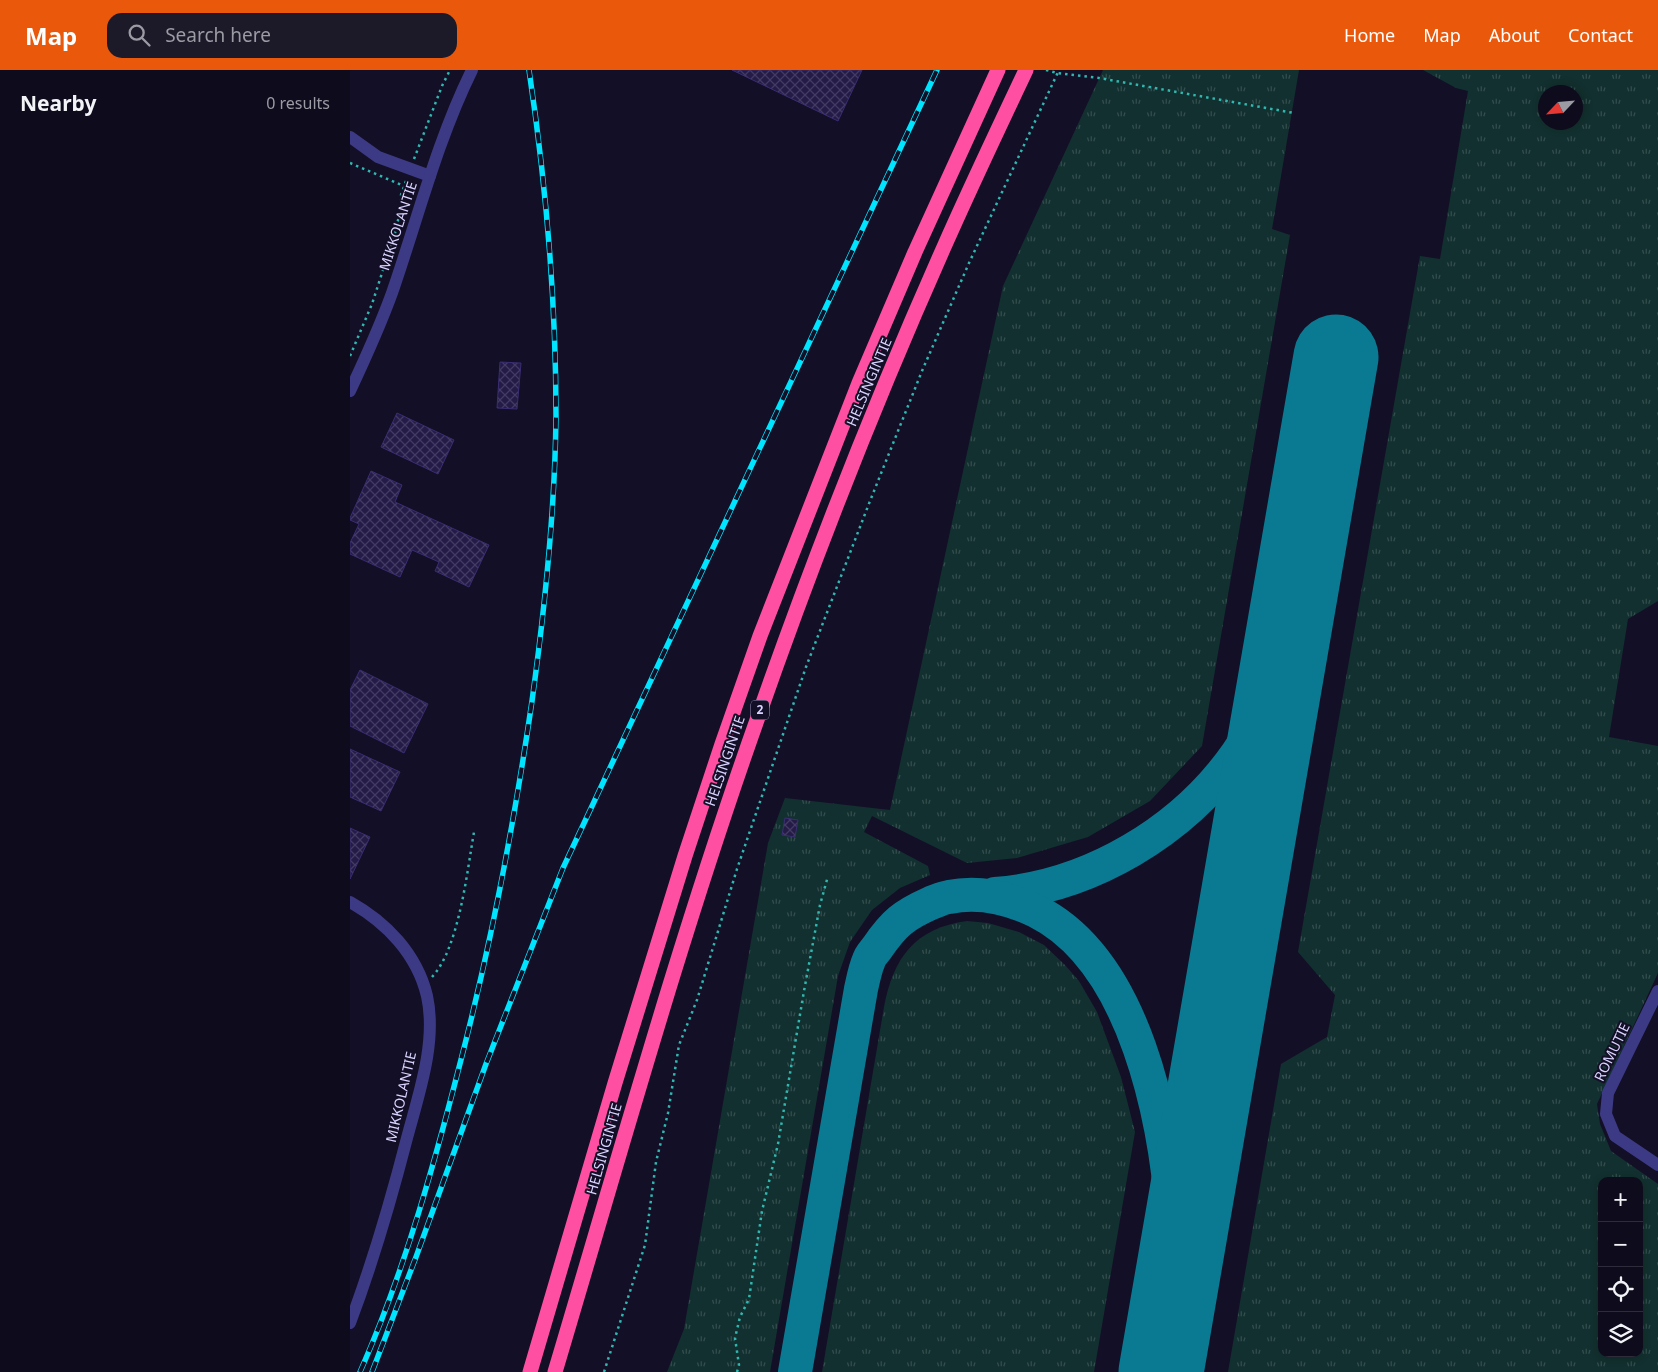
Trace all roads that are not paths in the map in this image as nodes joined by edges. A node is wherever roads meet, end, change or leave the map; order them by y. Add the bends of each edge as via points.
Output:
1 (472, 70) edge
2 (998, 70) edge
3 (1026, 70) edge
4 (350, 137) edge
5 (430, 176) junction
6 (350, 391) edge
7 (350, 902) edge
8 (1658, 991) edge
9 (1658, 1165) edge
10 (350, 1322) edge
11 (530, 1372) edge
12 (555, 1372) edge

1 - 5 street, MIKKOLANTIE
2 - 11 highway, HELSINGINTIE / 2 via 914,252 757,644 680,875
3 - 12 highway, HELSINGINTIE / 2 via 944,246 886,382 785,641 677,960
4 - 5 street via 378,157
5 - 6 street, MIKKOLANTIE via 392,292
7 - 10 street, MIKKOLANTIE via 374,916 407,950 423,984 430,1030 427,1056 395,1184
8 - 9 street, ROMUTIE via 1608,1093 1606,1114 1615,1136

